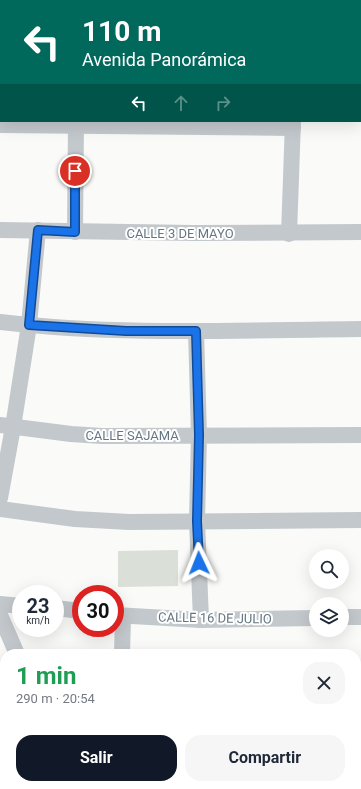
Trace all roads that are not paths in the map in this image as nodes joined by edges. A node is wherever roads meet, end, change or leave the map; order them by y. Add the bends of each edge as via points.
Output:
1 (76, 123) edge
2 (293, 124) edge
3 (0, 125) edge
4 (0, 230) edge
5 (38, 230) junction
6 (75, 232) junction
7 (361, 232) edge
8 (289, 234) junction
9 (0, 322) edge
10 (29, 325) junction
11 (361, 329) edge
12 (196, 331) junction
13 (7, 426) edge
14 (199, 435) junction
15 (361, 435) edge
16 (0, 498) edge
17 (0, 509) edge
18 (361, 520) edge
19 (197, 521) junction
20 (0, 604) edge
21 (12, 605) edge
22 (0, 615) edge
23 (124, 616) edge
24 (349, 617) edge
25 (361, 617) edge
26 (309, 618) edge
27 (202, 620) junction
28 (121, 637) edge
29 (15, 649) edge
30 (122, 649) edge

1 - 2 street
1 - 3 street
1 - 6 street
2 - 8 street
4 - 5 street, CALLE 3 DE MAYO
5 - 6 street, CALLE 3 DE MAYO
5 - 10 street
6 - 8 street, CALLE 3 DE MAYO
7 - 8 street, CALLE 3 DE MAYO
9 - 10 street
10 - 12 street via 126,331
10 - 13 street
11 - 12 street
12 - 14 street
13 - 14 street, CALLE SAJAMA via 102,436
13 - 16 street
14 - 15 street, CALLE SAJAMA
14 - 19 street
17 - 19 street via 75,519 129,522
18 - 19 street
19 - 27 street
20 - 21 street
22 - 29 street
23 - 27 street, CALLE 16 DE JULIO
24 - 25 street
26 - 27 street, CALLE 16 DE JULIO
28 - 30 street

